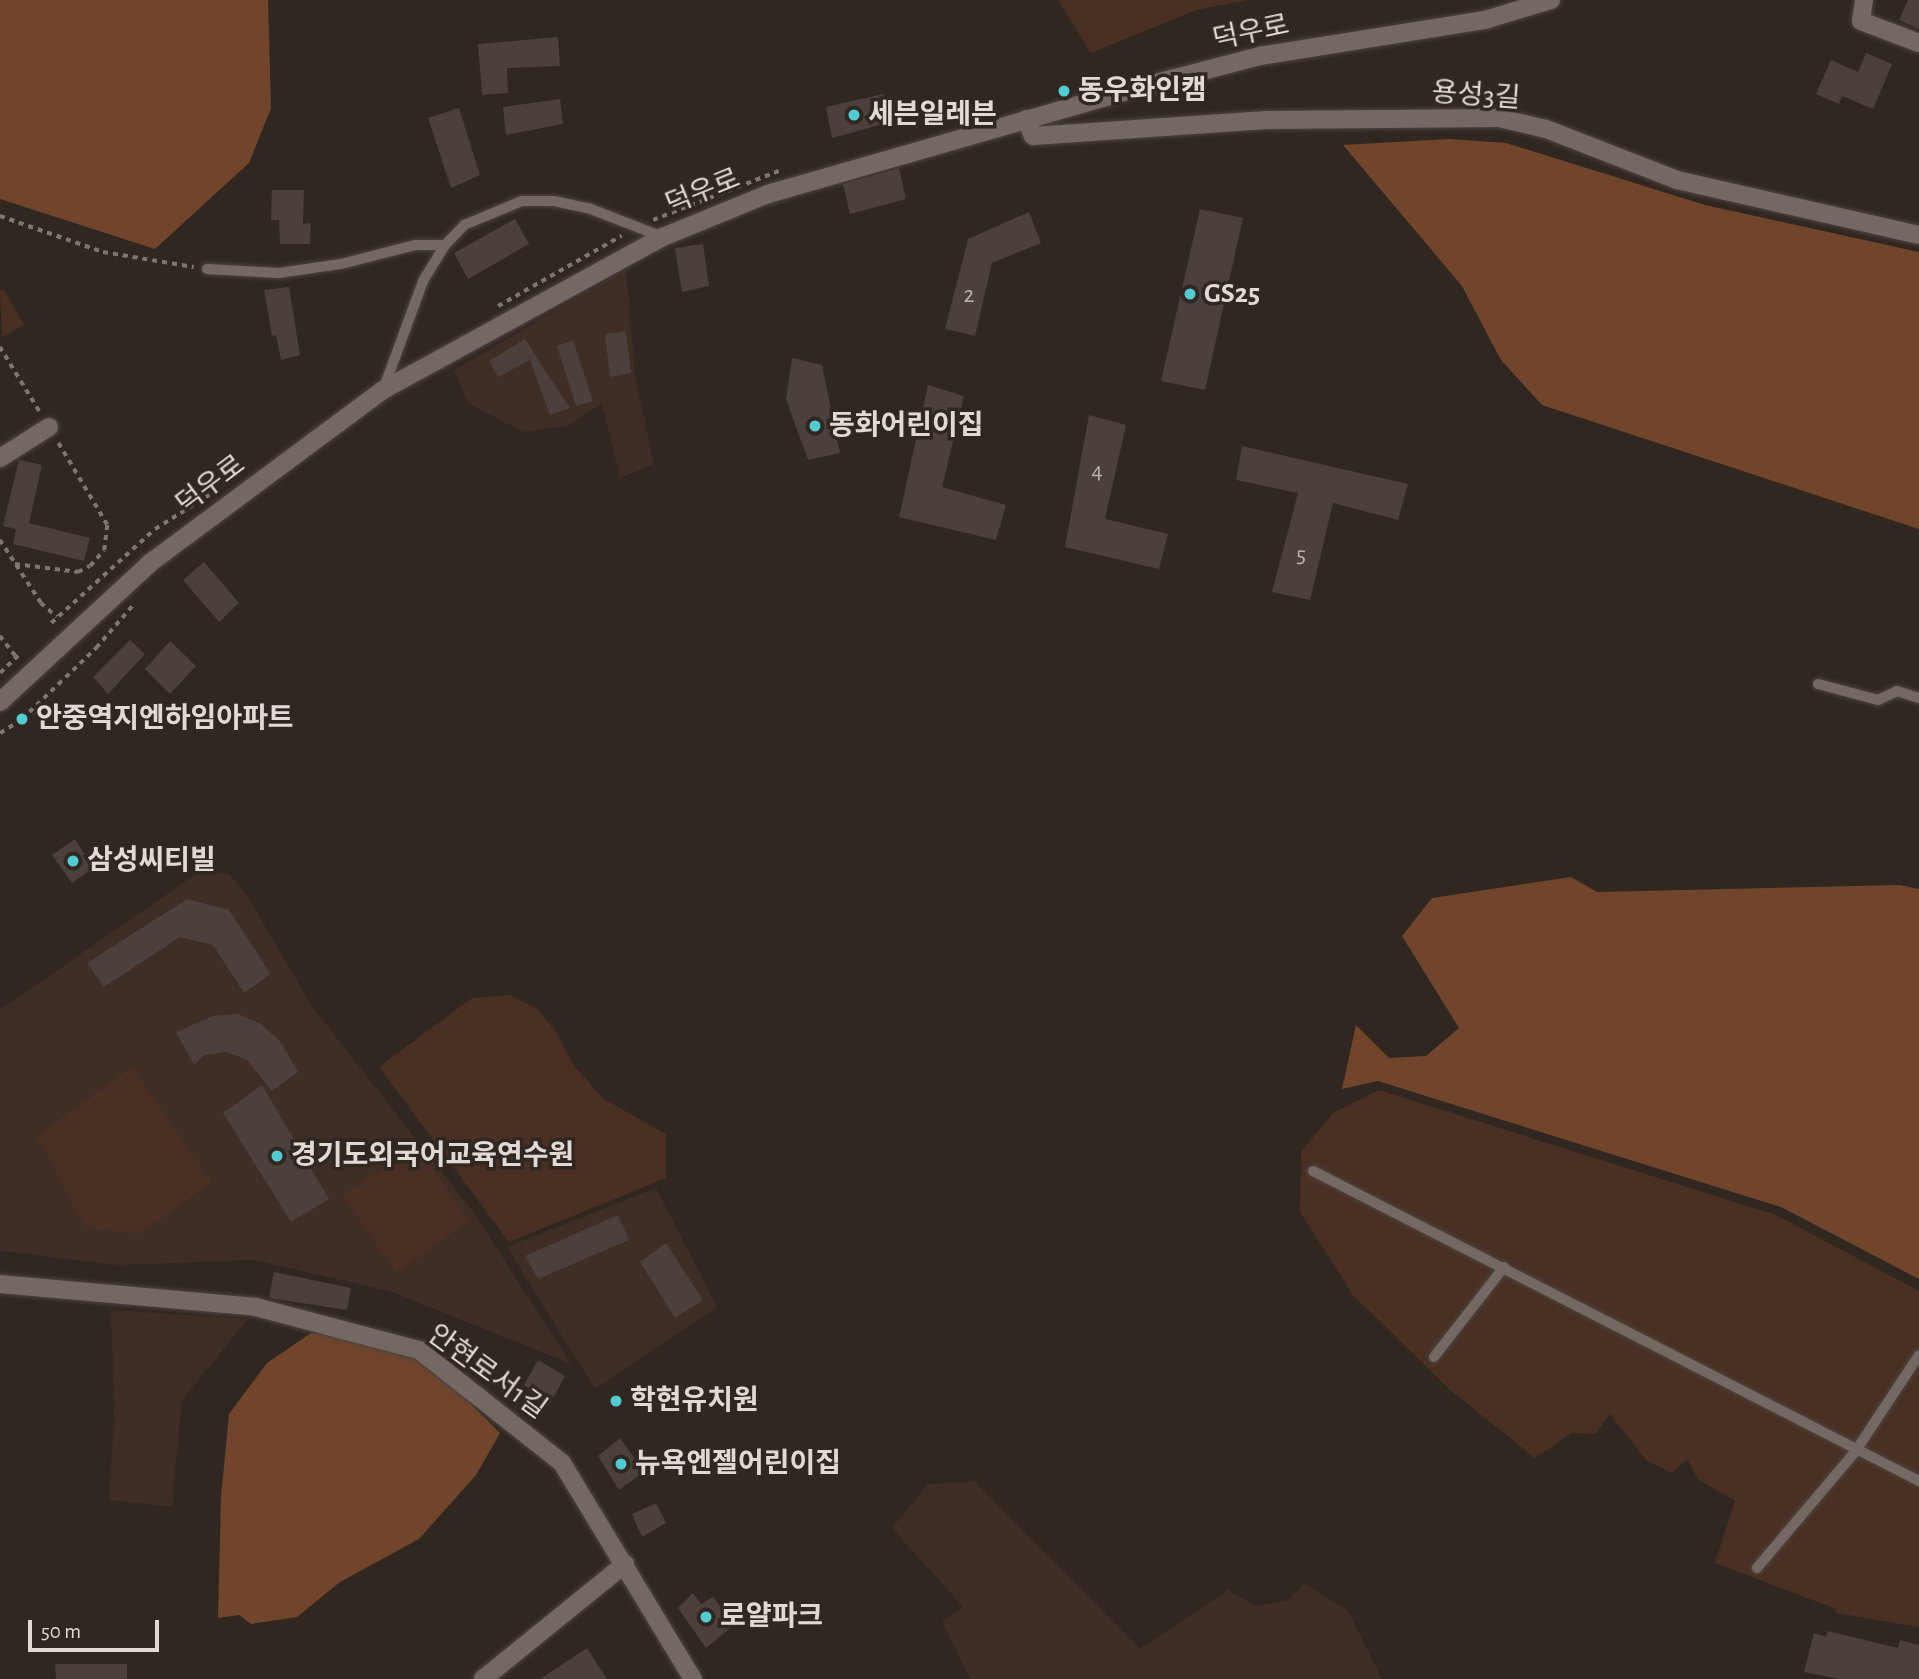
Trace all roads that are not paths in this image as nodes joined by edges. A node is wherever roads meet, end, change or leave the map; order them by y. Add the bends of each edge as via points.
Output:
1 (1551, 0) edge
2 (1864, 0) edge
3 (1919, 43) edge
4 (1026, 119) junction
5 (1919, 235) edge
6 (663, 237) junction
7 (445, 245) junction
8 (207, 269) road end
9 (383, 390) junction
10 (48, 427) road end
11 (0, 458) edge
12 (1818, 684) dead end
13 (1919, 698) edge
14 (0, 702) edge
15 (1313, 1171) dead end
16 (1504, 1267) junction
17 (0, 1284) edge
18 (1919, 1355) edge
19 (1434, 1357) dead end
20 (1855, 1452) junction
21 (1919, 1481) edge
22 (625, 1564) junction
23 (1757, 1568) dead end
24 (483, 1679) edge
25 (693, 1679) edge

1 - 4 street, 덕우로 via 1485,20 1260,56
2 - 3 street via 1861,21
4 - 5 street, 용성3길 via 1033,136 1266,120 1499,118 1546,129 1677,180
4 - 6 street, 덕우로 via 768,194
6 - 7 lane via 588,208 522,201 464,225
6 - 9 street, 덕우로
7 - 8 lane via 415,245 341,264 279,273
7 - 9 lane via 423,281
9 - 14 street, 덕우로 via 150,563
10 - 11 street
12 - 13 lane via 1878,700 1898,691
15 - 16 lane
16 - 19 lane
16 - 20 lane
17 - 22 street, 안현로서1길 via 256,1307 419,1350 562,1463
18 - 20 lane
20 - 21 lane
20 - 23 lane
22 - 24 street
22 - 25 street, 안현로서1길

